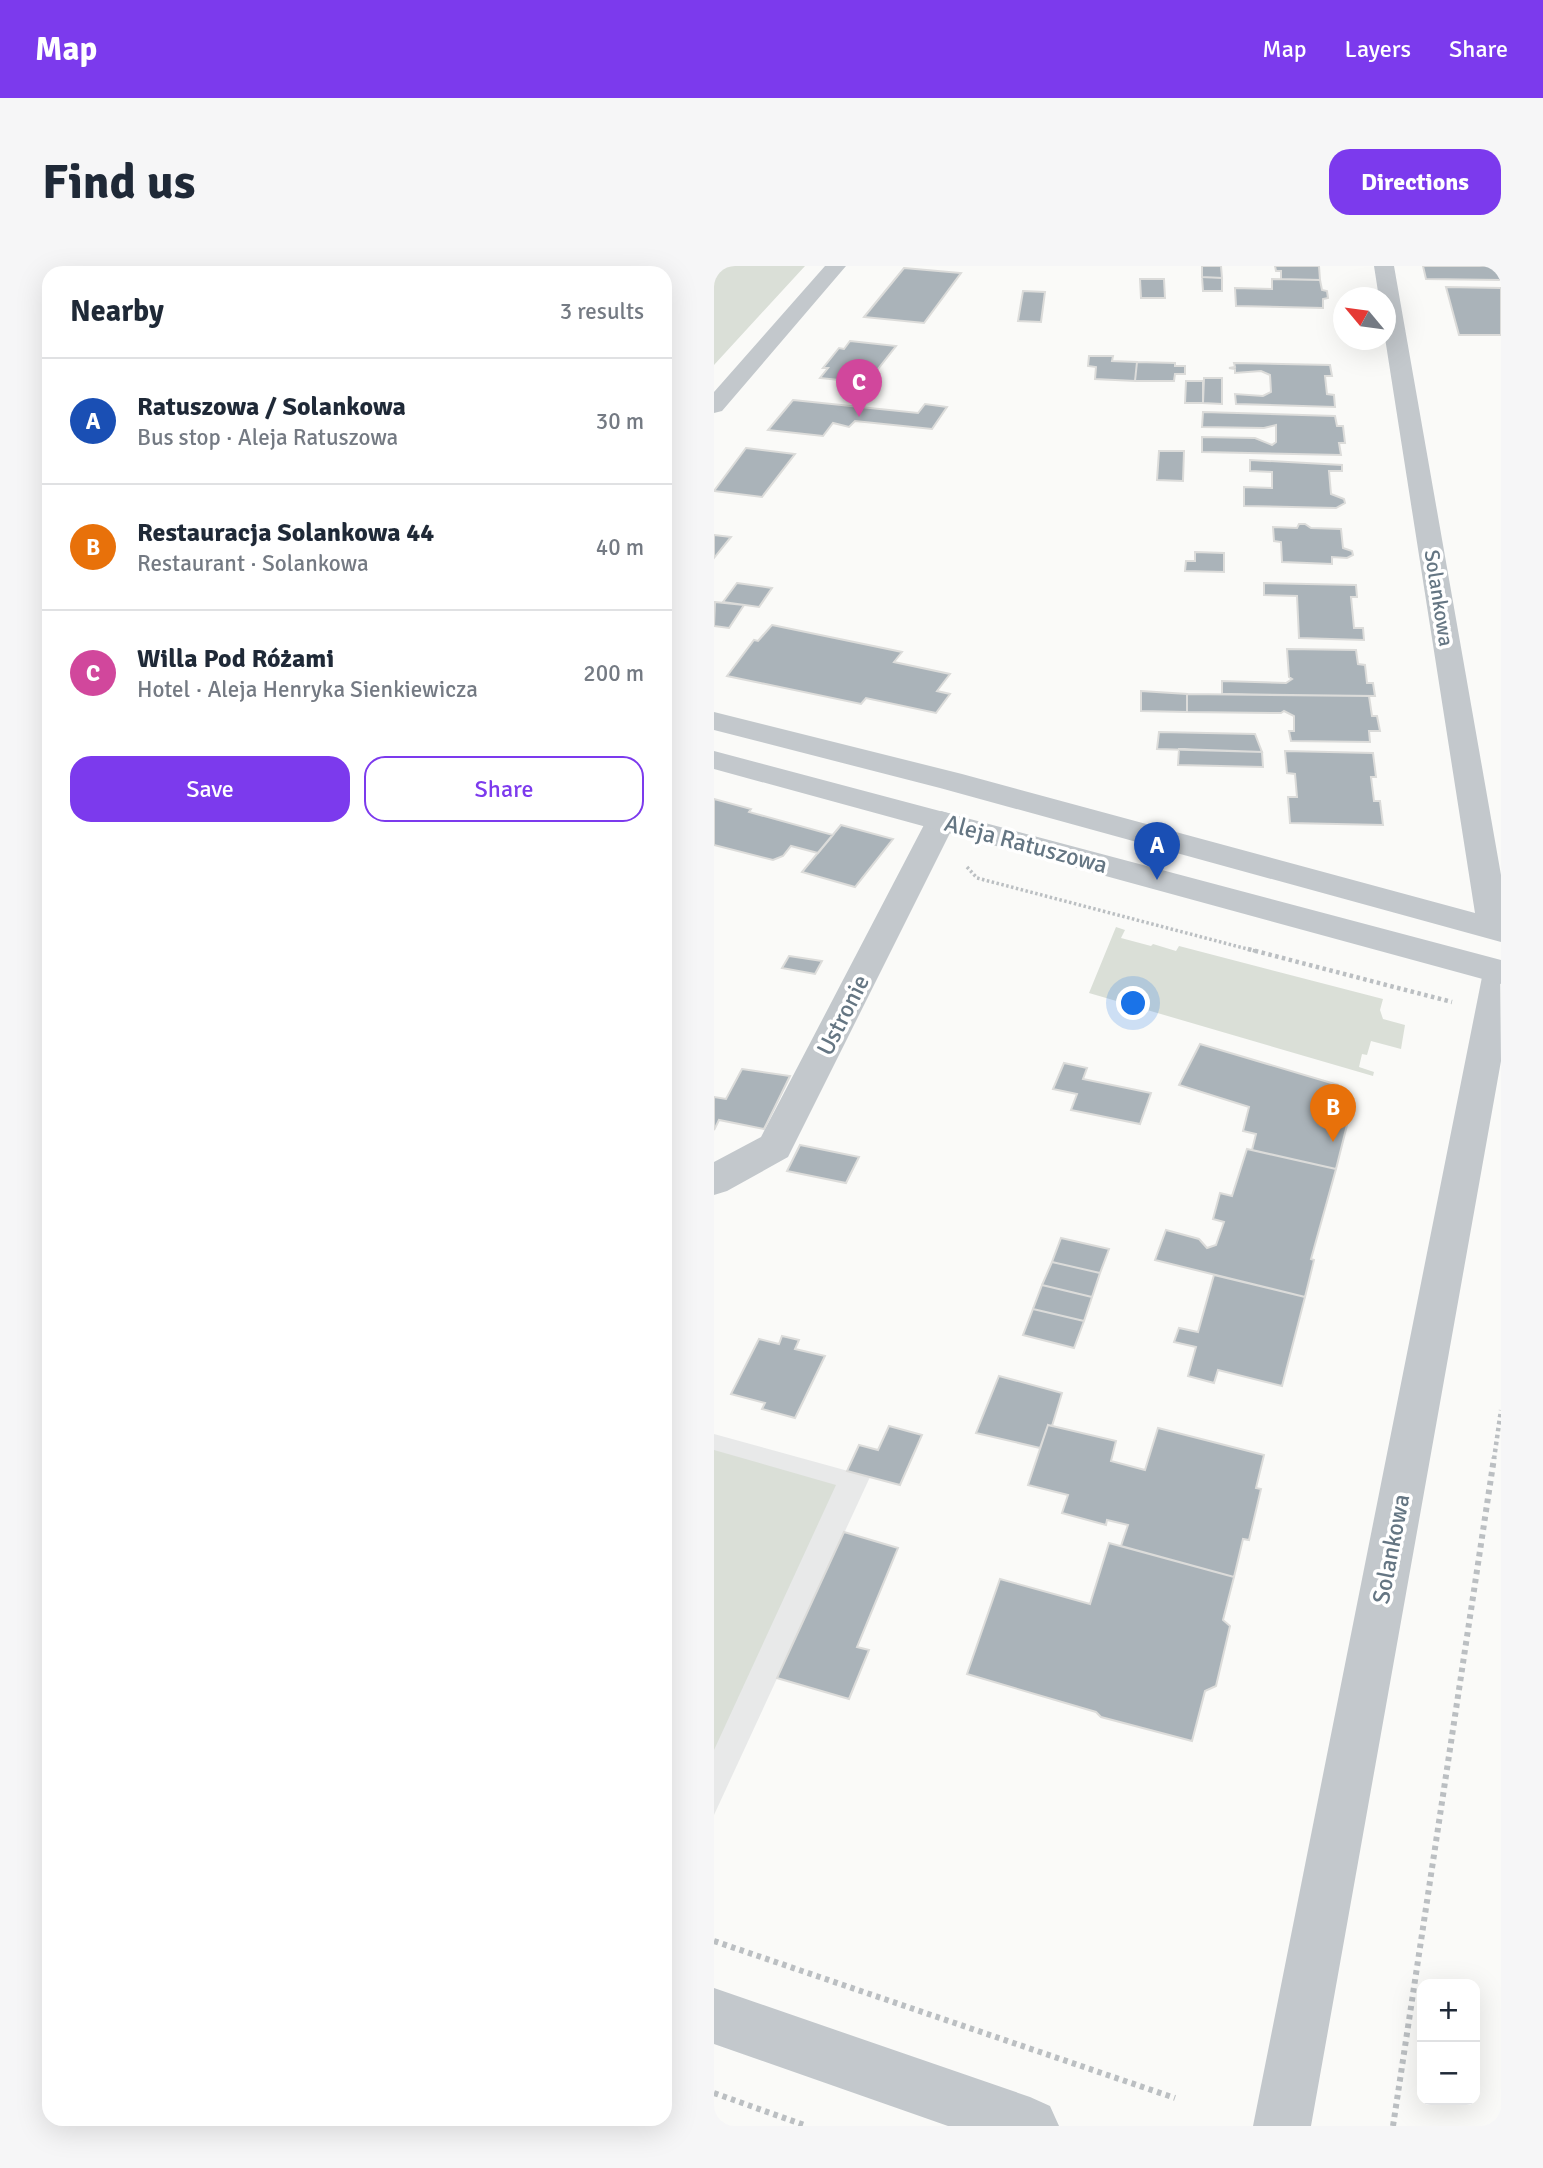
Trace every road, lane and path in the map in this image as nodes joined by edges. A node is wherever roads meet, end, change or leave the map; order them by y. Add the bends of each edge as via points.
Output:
1 (836, 266) edge
2 (1384, 266) edge
3 (714, 406) edge
4 (714, 721) edge
5 (714, 760) edge
6 (937, 831) junction
7 (1497, 963) edge
8 (714, 1180) edge
9 (1501, 1410) edge
10 (714, 1941) edge
11 (714, 2016) edge
12 (714, 2093) edge
13 (1175, 2098) dead end
14 (807, 2126) edge
15 (1030, 2126) edge
16 (1282, 2126) edge
17 (1393, 2126) edge

1 - 3 street
2 - 7 street, Solankowa
4 - 7 street, Aleja Ratuszowa via 951,781 1426,913
5 - 6 street, Aleja Ratuszowa
6 - 7 street, Aleja Ratuszowa
6 - 7 path via 977,878
6 - 8 street, Ustronie via 775,1147
7 - 16 street, Solankowa
9 - 17 path
10 - 13 path
11 - 15 street
12 - 14 path

